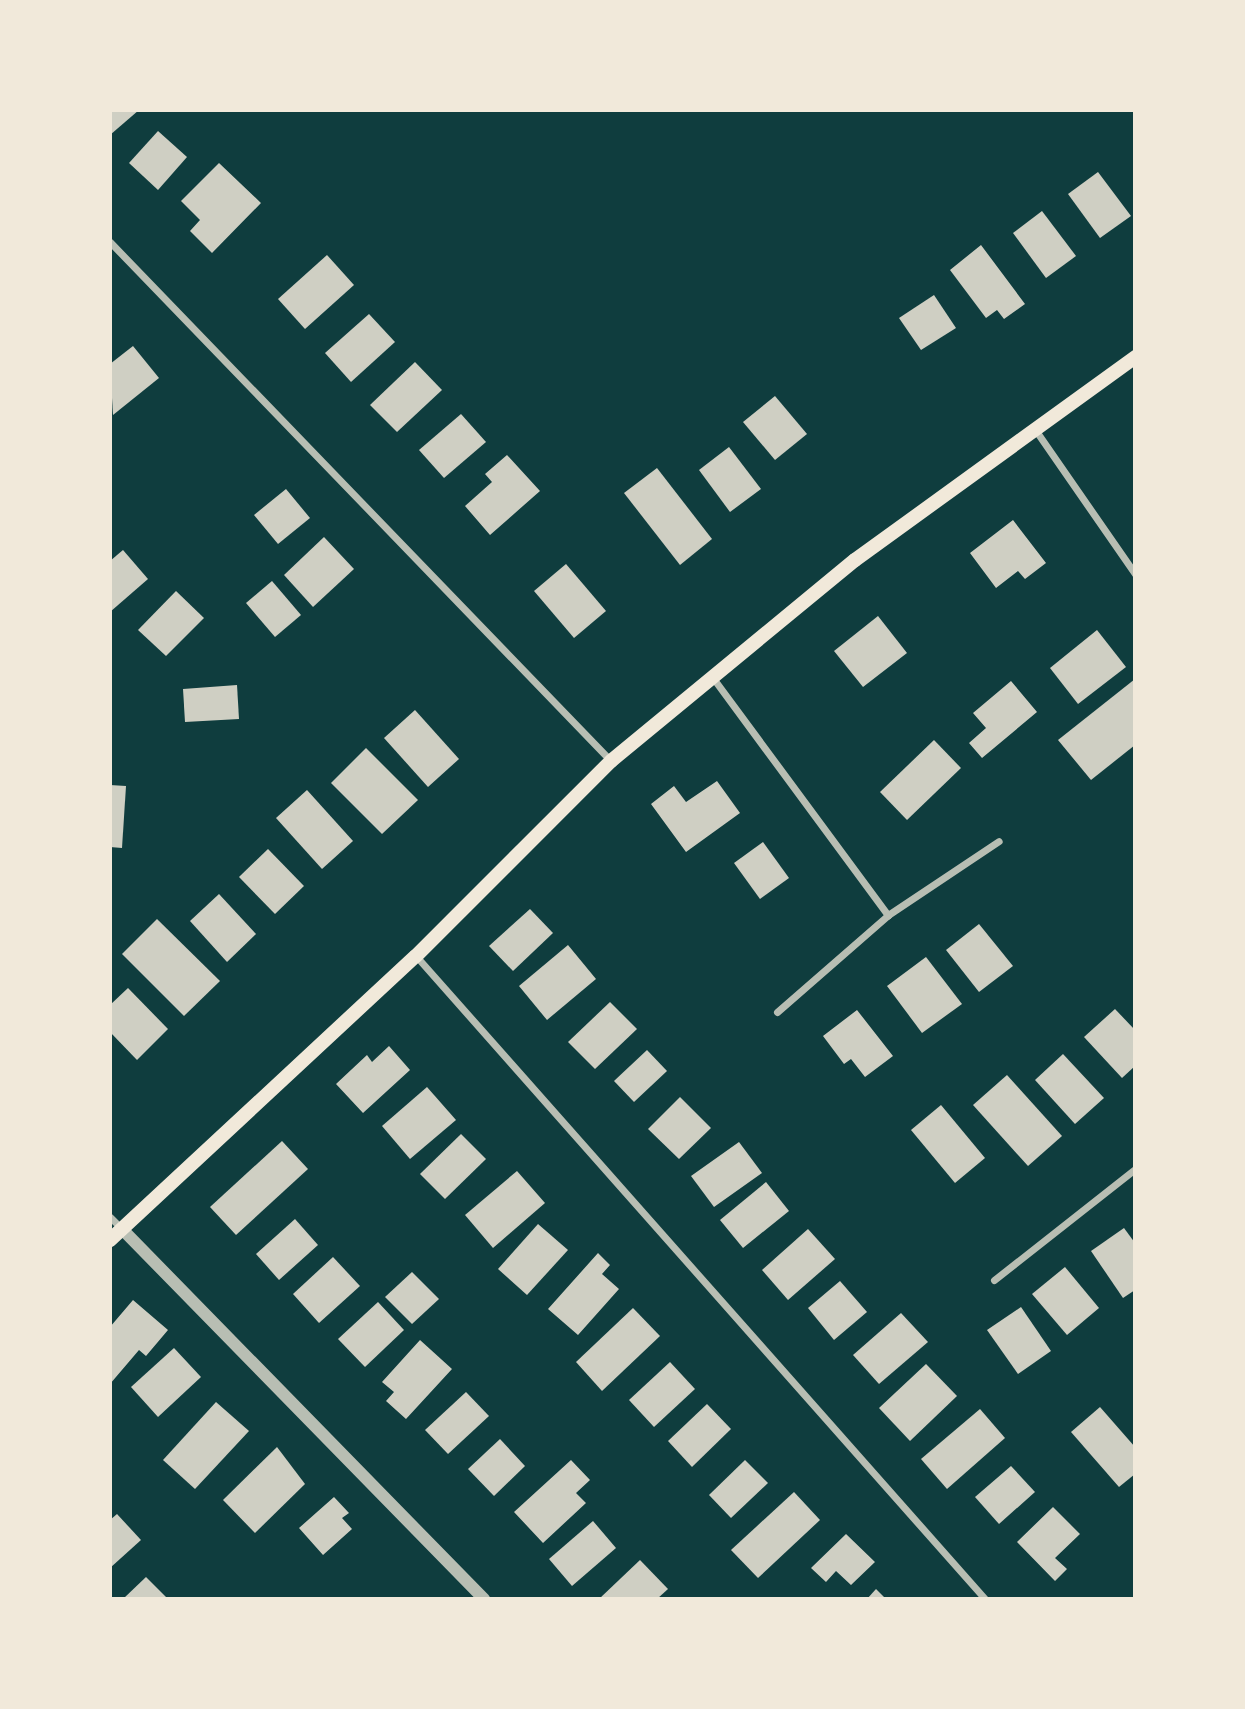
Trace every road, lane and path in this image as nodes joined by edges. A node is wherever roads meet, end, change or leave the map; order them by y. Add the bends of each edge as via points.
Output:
1 (110, 242) edge
2 (1135, 356) edge
3 (1033, 426) junction
4 (1135, 574) edge
5 (712, 677) junction
6 (611, 761) junction
7 (999, 841) dead end
8 (888, 915) junction
9 (416, 956) junction
10 (777, 1012) dead end
11 (1135, 1169) edge
12 (110, 1217) edge
13 (122, 1229) junction
14 (110, 1240) edge
15 (994, 1280) dead end
16 (484, 1599) edge
17 (985, 1599) edge

1 - 6 street
2 - 3 main road
3 - 4 street
3 - 5 main road
5 - 6 main road
5 - 8 street
6 - 9 main road
7 - 8 street
8 - 10 street
9 - 13 main road
9 - 17 street
11 - 15 street
12 - 13 street
13 - 14 main road
13 - 16 street

